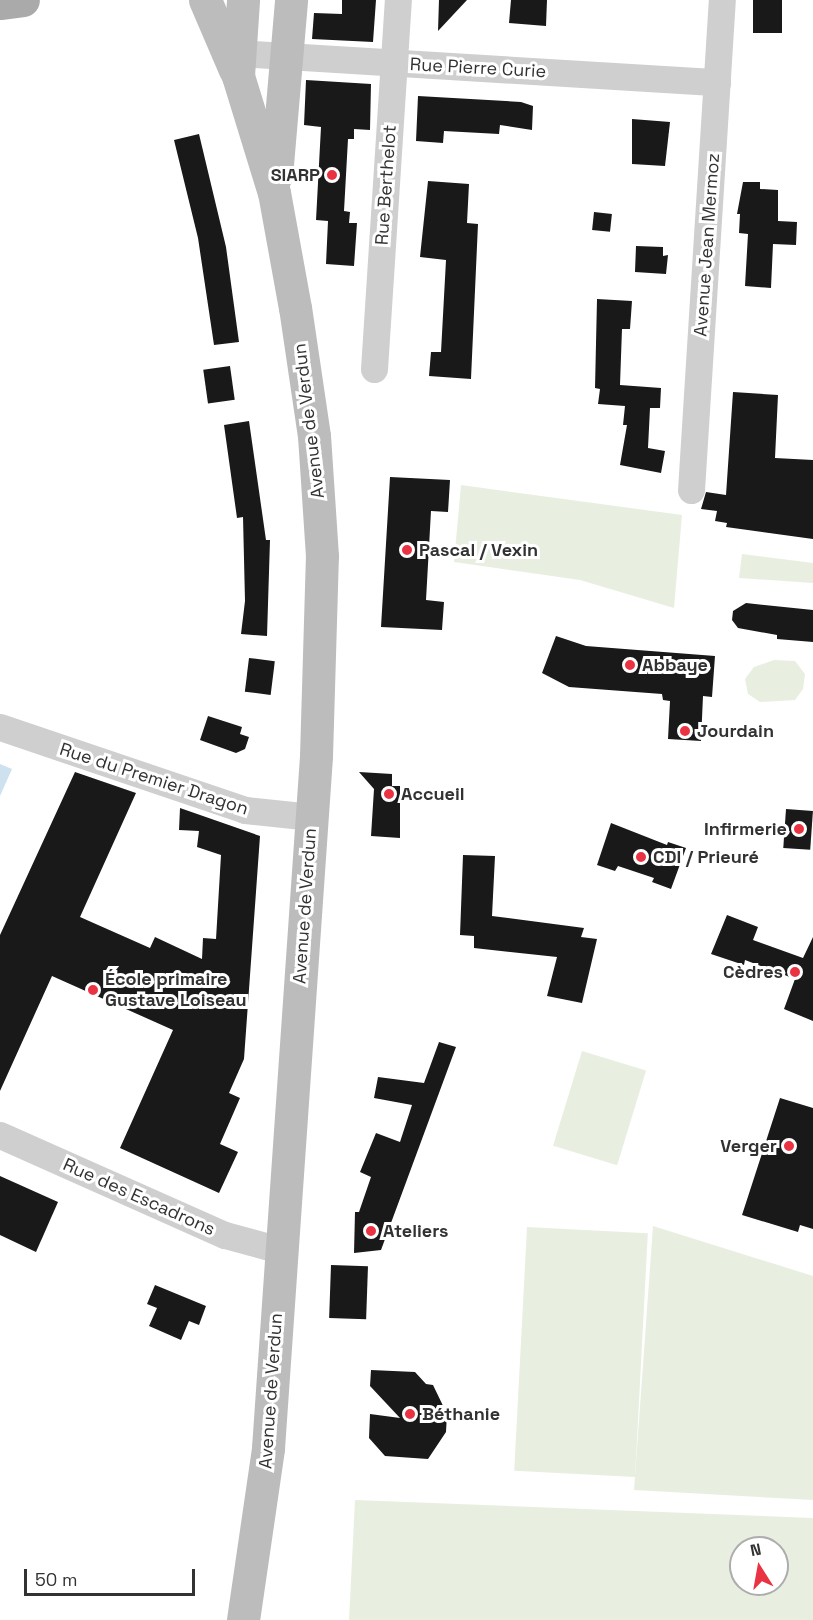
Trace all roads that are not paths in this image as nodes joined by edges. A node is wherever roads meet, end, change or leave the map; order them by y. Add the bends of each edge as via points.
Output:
1 (23, 0) edge
2 (205, 0) edge
3 (243, 0) edge
4 (398, 0) edge
5 (722, 0) edge
6 (0, 3) edge
7 (288, 5) edge
8 (285, 56) junction
9 (394, 63) junction
10 (238, 65) junction
11 (717, 82) junction
12 (274, 193) junction
13 (375, 369) dead end
14 (692, 490) dead end
15 (0, 727) edge
16 (312, 817) junction
17 (0, 1135) edge
18 (280, 1250) junction
19 (243, 1620) edge

1 - 6 main road
2 - 10 main road
3 - 10 main road, Avenue de Verdun
4 - 9 street, Rue Berthelot
5 - 11 street, Avenue Jean Mermoz
7 - 8 main road, Avenue de Verdun
8 - 9 street, Rue Pierre Curie
8 - 10 street, Rue Pierre Curie
8 - 12 main road, Avenue de Verdun
9 - 11 street, Rue Pierre Curie
9 - 13 street, Rue Berthelot
10 - 12 main road, Avenue de Verdun
11 - 14 street, Avenue Jean Mermoz
12 - 16 main road, Avenue de Verdun via 315,436 322,556
15 - 16 street, Rue du Premier Dragon via 245,810
16 - 18 main road, Avenue de Verdun
17 - 18 street, Rue des Escadrons via 225,1235
18 - 19 main road, Avenue de Verdun via 268,1448

